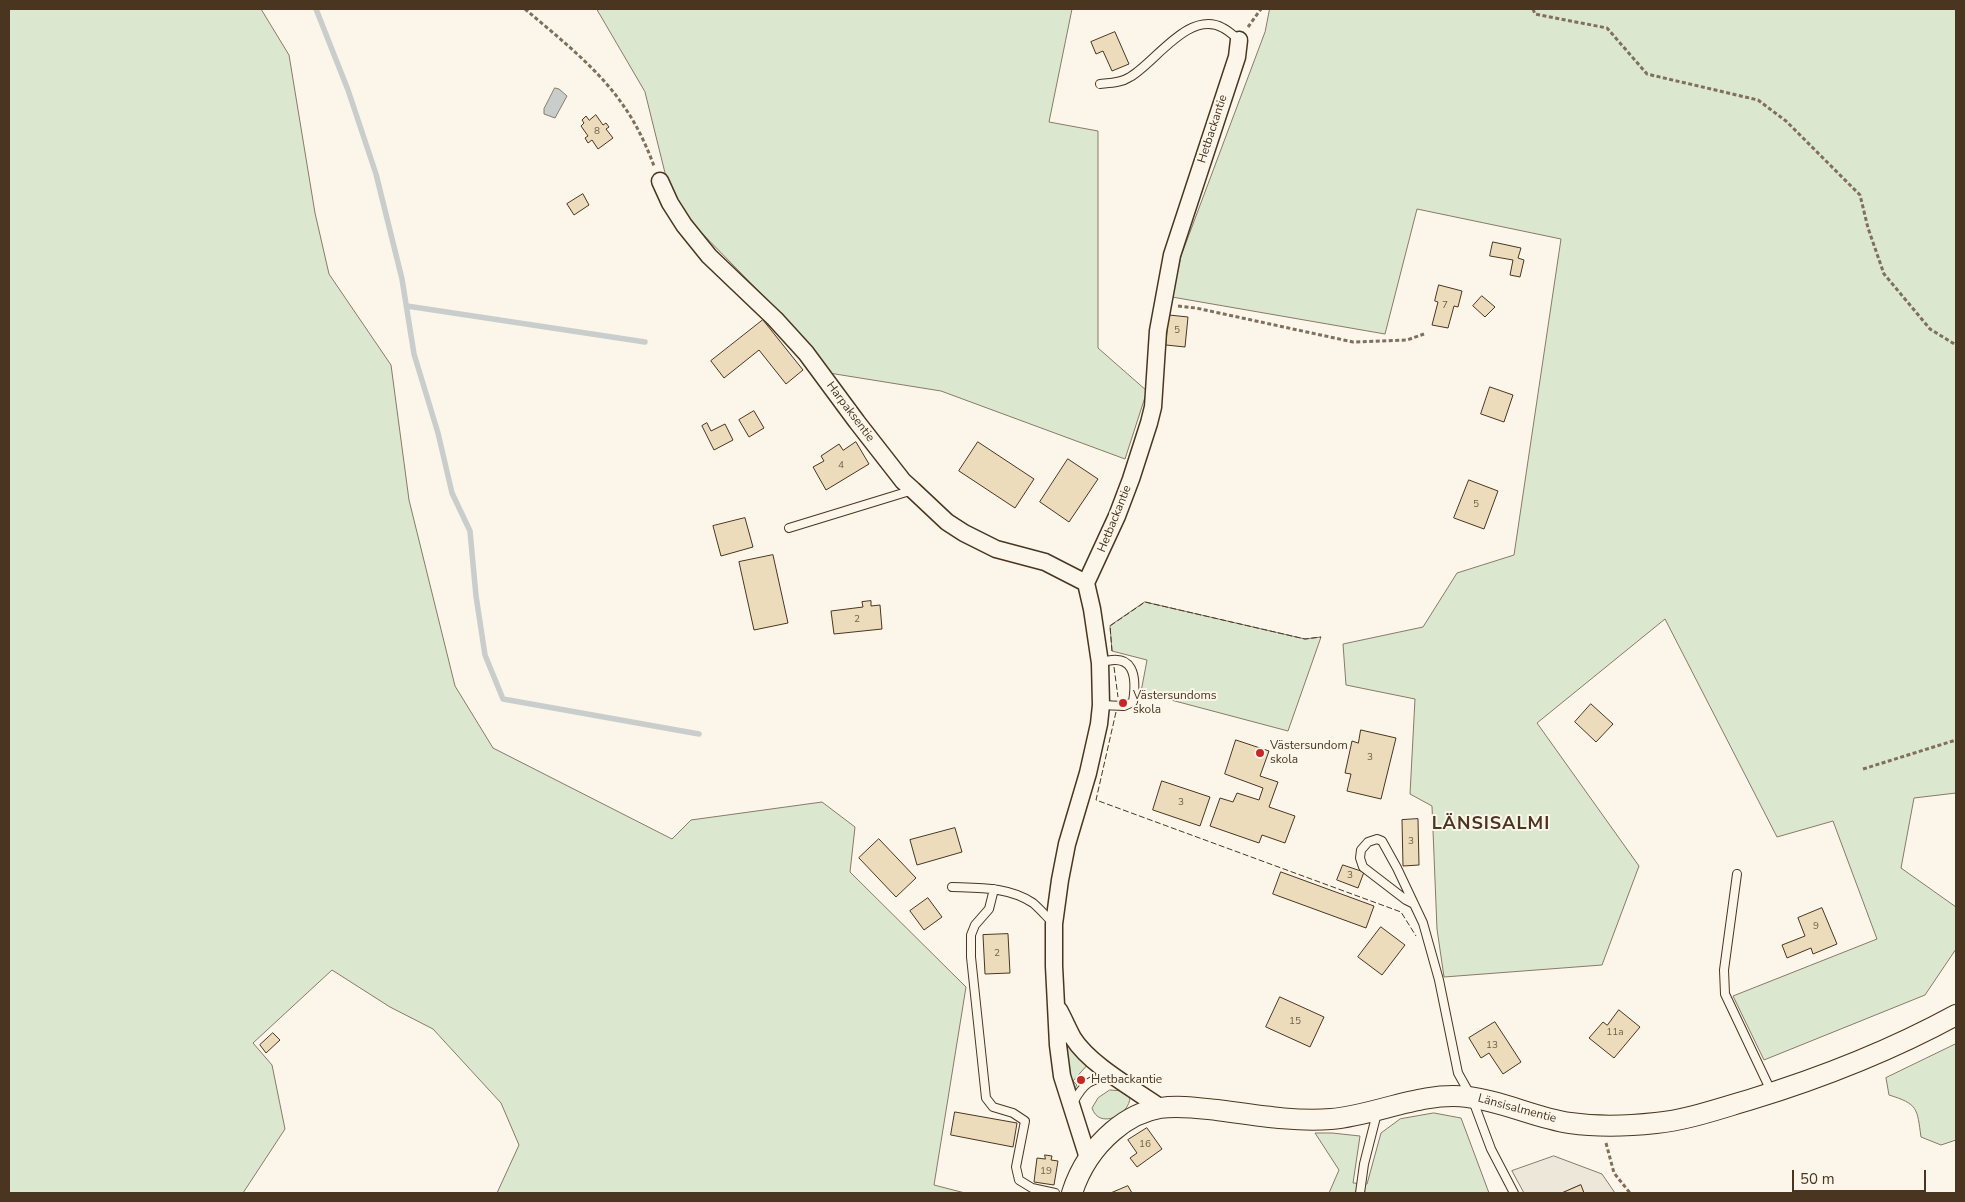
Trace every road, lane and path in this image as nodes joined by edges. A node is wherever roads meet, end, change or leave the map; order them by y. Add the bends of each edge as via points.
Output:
1 (525, 9) edge
2 (1261, 9) edge
3 (1533, 9) edge
4 (1239, 40) junction
5 (1100, 84) dead end
6 (660, 181) joint
7 (1162, 304) junction
8 (1424, 334) dead end
9 (1956, 345) edge
10 (913, 490) junction
11 (789, 528) dead end
12 (1086, 583) junction
13 (1100, 664) junction
14 (1101, 705) junction
15 (1956, 740) edge
16 (1863, 769) dead end
17 (1737, 874) dead end
18 (952, 887) dead end
19 (994, 890) junction
20 (1414, 904) junction
21 (1054, 924) junction
22 (1056, 1003) junction
23 (1956, 1015) edge
24 (1114, 1077) junction
25 (1772, 1093) junction
26 (1472, 1098) junction
27 (1072, 1106) junction
28 (1161, 1108) junction
29 (1377, 1111) junction
30 (1605, 1126) junction
31 (1088, 1158) junction
32 (1055, 1193) edge
33 (1072, 1193) edge
34 (1360, 1193) edge
35 (1514, 1193) edge
36 (1630, 1193) edge

1 - 6 path via 613,91 649,152
2 - 4 path
3 - 9 path via 1535,14 1608,28 1647,74 1758,100 1786,121 1860,195 1884,274 1930,329
4 - 5 lane via 1222,28 1206,24 1173,39 1129,78
4 - 7 street, Hetbackantie via 1237,57 1172,255
6 - 10 street, Harpaksentie via 684,225 806,353
7 - 8 path via 1196,308 1353,342 1407,340
7 - 12 street, Hetbackantie via 1149,424 1132,479
10 - 11 lane
10 - 12 street, Harpaksentie via 946,522 964,533 996,549 1045,562
12 - 13 street
13 - 14 street
13 - 14 lane via 1119,659 1127,662 1131,667 1134,694 1128,705
14 - 21 street via 1088,773 1062,871
15 - 16 path
17 - 25 lane via 1724,970 1725,994
18 - 19 lane
19 - 21 lane via 1014,893 1027,900
19 - 32 lane via 989,909 975,925 972,935 986,1098 993,1107 1025,1120 1016,1167 1019,1180 1032,1188
20 - 20 lane via 1382,841 1368,842 1361,850 1363,868
20 - 26 lane via 1440,980 1458,1073
21 - 22 street
22 - 24 street via 1074,1039
22 - 27 street via 1062,1076
23 - 25 street, Länsisalmentie via 1864,1060
24 - 27 lane via 1091,1080
24 - 28 street
25 - 30 street, Länsisalmentie via 1706,1113 1657,1123
26 - 29 street, Länsisalmentie via 1441,1097
26 - 30 street, Länsisalmentie via 1569,1123
26 - 35 lane via 1491,1149
27 - 31 street
28 - 29 street, Länsisalmentie via 1317,1120
28 - 31 street, Länsisalmentie via 1143,1112 1126,1121 1097,1145
29 - 34 lane
30 - 36 path via 1614,1173
31 - 33 street, Länsisalmentie

